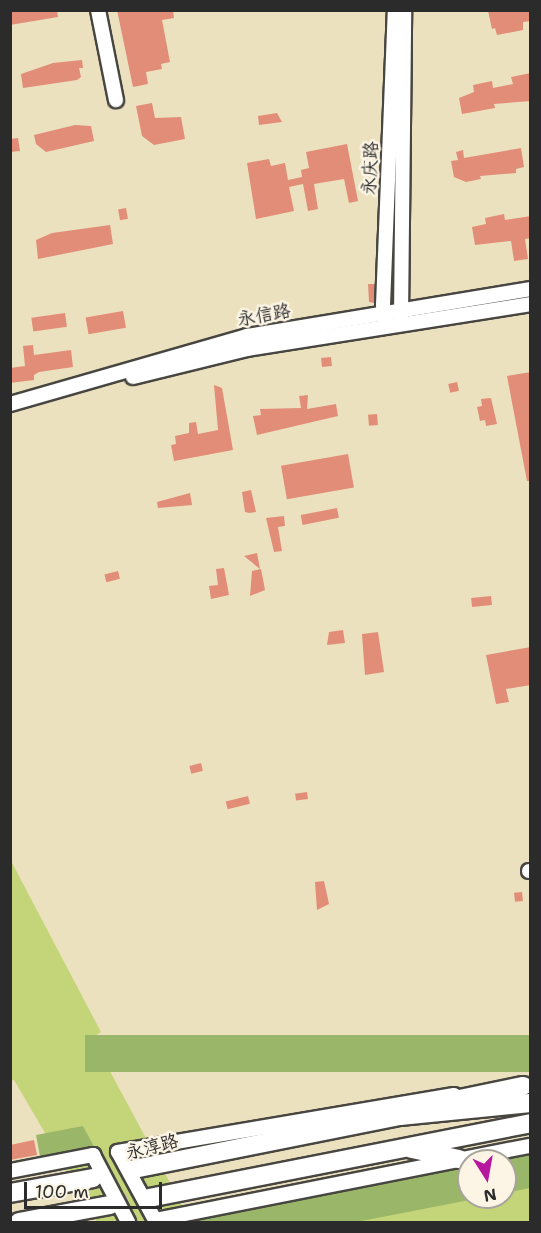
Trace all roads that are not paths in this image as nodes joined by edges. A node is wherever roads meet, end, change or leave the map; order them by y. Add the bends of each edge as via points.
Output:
1 (98, 10) edge
2 (395, 10) edge
3 (404, 10) edge
4 (116, 100) dead end
5 (531, 289) edge
6 (531, 304) edge
7 (401, 317) junction
8 (385, 320) junction
9 (10, 404) edge
10 (10, 414) edge
11 (527, 1095) edge
12 (528, 1124) edge
13 (531, 1146) edge
14 (404, 1148) junction
15 (514, 1149) edge
16 (457, 1159) edge
17 (457, 1159) edge
18 (134, 1169) tunnel mouth
19 (10, 1171) edge
20 (93, 1178) tunnel mouth
21 (10, 1193) edge
22 (149, 1198) tunnel mouth
23 (110, 1205) tunnel mouth
24 (19, 1222) edge
25 (128, 1222) edge

1 - 4 street
2 - 8 street, 永庆路
3 - 7 street, 永庆路
5 - 7 street, 永信路
6 - 7 street, 永信路
7 - 8 street, 永信路
8 - 9 street, 永信路 via 237,338
8 - 10 street, 永信路 via 183,362
11 - 16 street, 永淳路 via 393,1102 118,1152 155,1220
11 - 18 main road, 永淳路
12 - 14 main road
13 - 15 street, 永淳路
14 - 17 main road
14 - 22 main road
19 - 25 street via 93,1155
20 - 21 main road
23 - 24 main road

